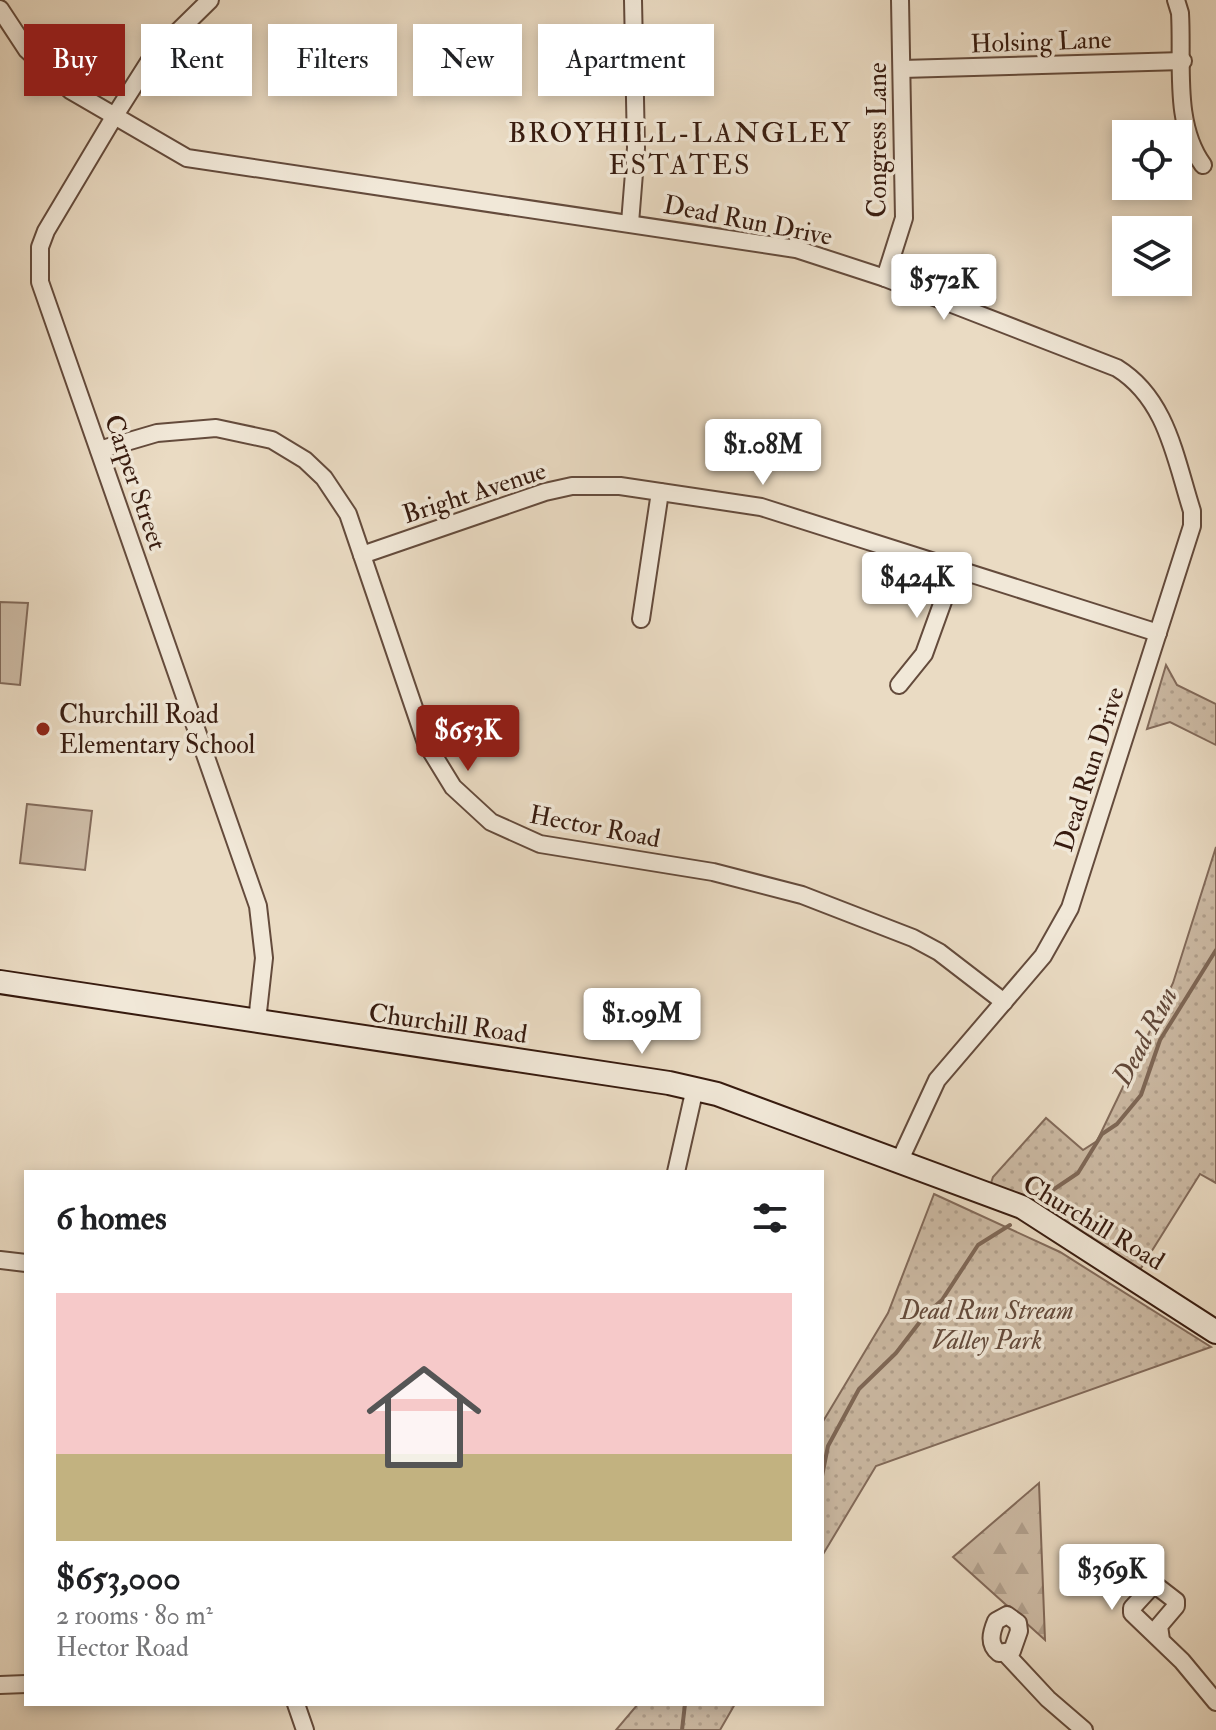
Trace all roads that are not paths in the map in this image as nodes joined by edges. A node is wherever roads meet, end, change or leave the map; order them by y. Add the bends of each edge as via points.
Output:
1 (210, 0) edge
2 (633, 0) edge
3 (900, 0) edge
4 (1176, 0) edge
5 (0, 9) edge
6 (1183, 61) junction
7 (902, 69) junction
8 (114, 117) junction
9 (1203, 165) dead end
10 (630, 223) junction
11 (885, 278) junction
12 (99, 450) junction
13 (660, 492) junction
14 (362, 555) junction
15 (955, 568) junction
16 (641, 619) dead end
17 (1158, 633) junction
18 (899, 685) dead end
19 (0, 982) edge
20 (1004, 1002) junction
21 (257, 1021) junction
22 (695, 1088) junction
23 (899, 1162) junction
24 (676, 1170) edge
25 (0, 1260) edge
26 (24, 1263) edge
27 (1216, 1332) edge
28 (1161, 1640) dead end
29 (1006, 1654) dead end
30 (24, 1684) edge
31 (0, 1685) edge
32 (1216, 1702) edge
33 (297, 1706) edge
34 (305, 1730) edge
35 (1084, 1730) edge

1 - 8 street, Carper Street via 152,57
2 - 10 street via 636,148
3 - 7 street, Congress Lane
4 - 6 street
5 - 8 street, Dead Run Drive via 48,72
6 - 7 street, Holsing Lane
6 - 9 street via 1187,137
7 - 11 street, Congress Lane via 904,218
8 - 10 street, Dead Run Drive via 187,158
8 - 12 street, Carper Street via 46,231 38,265
10 - 11 street, Dead Run Drive via 796,249
11 - 17 street, Dead Run Drive via 1117,368 1146,391 1164,423 1192,511 1192,526
12 - 14 street, Hector Road via 185,428 272,440 324,478 348,514
12 - 21 street, Carper Street via 258,906 264,958
13 - 14 street, Bright Avenue via 596,485 545,492
13 - 15 street, Bright Avenue via 761,507
13 - 16 street
14 - 20 street, Hector Road via 426,743 453,787 491,822 540,844 713,872 802,895 939,952
15 - 17 street, Bright Avenue
15 - 18 street via 924,654
17 - 20 street, Dead Run Drive via 1070,908 1043,956
19 - 21 street, Churchill Road
20 - 23 street, Dead Run Drive via 937,1080
21 - 22 street, Churchill Road
22 - 23 street, Churchill Road
22 - 24 street
23 - 27 street, Churchill Road via 1022,1207
25 - 26 street
28 - 32 street
29 - 35 street
30 - 31 street
33 - 34 street

